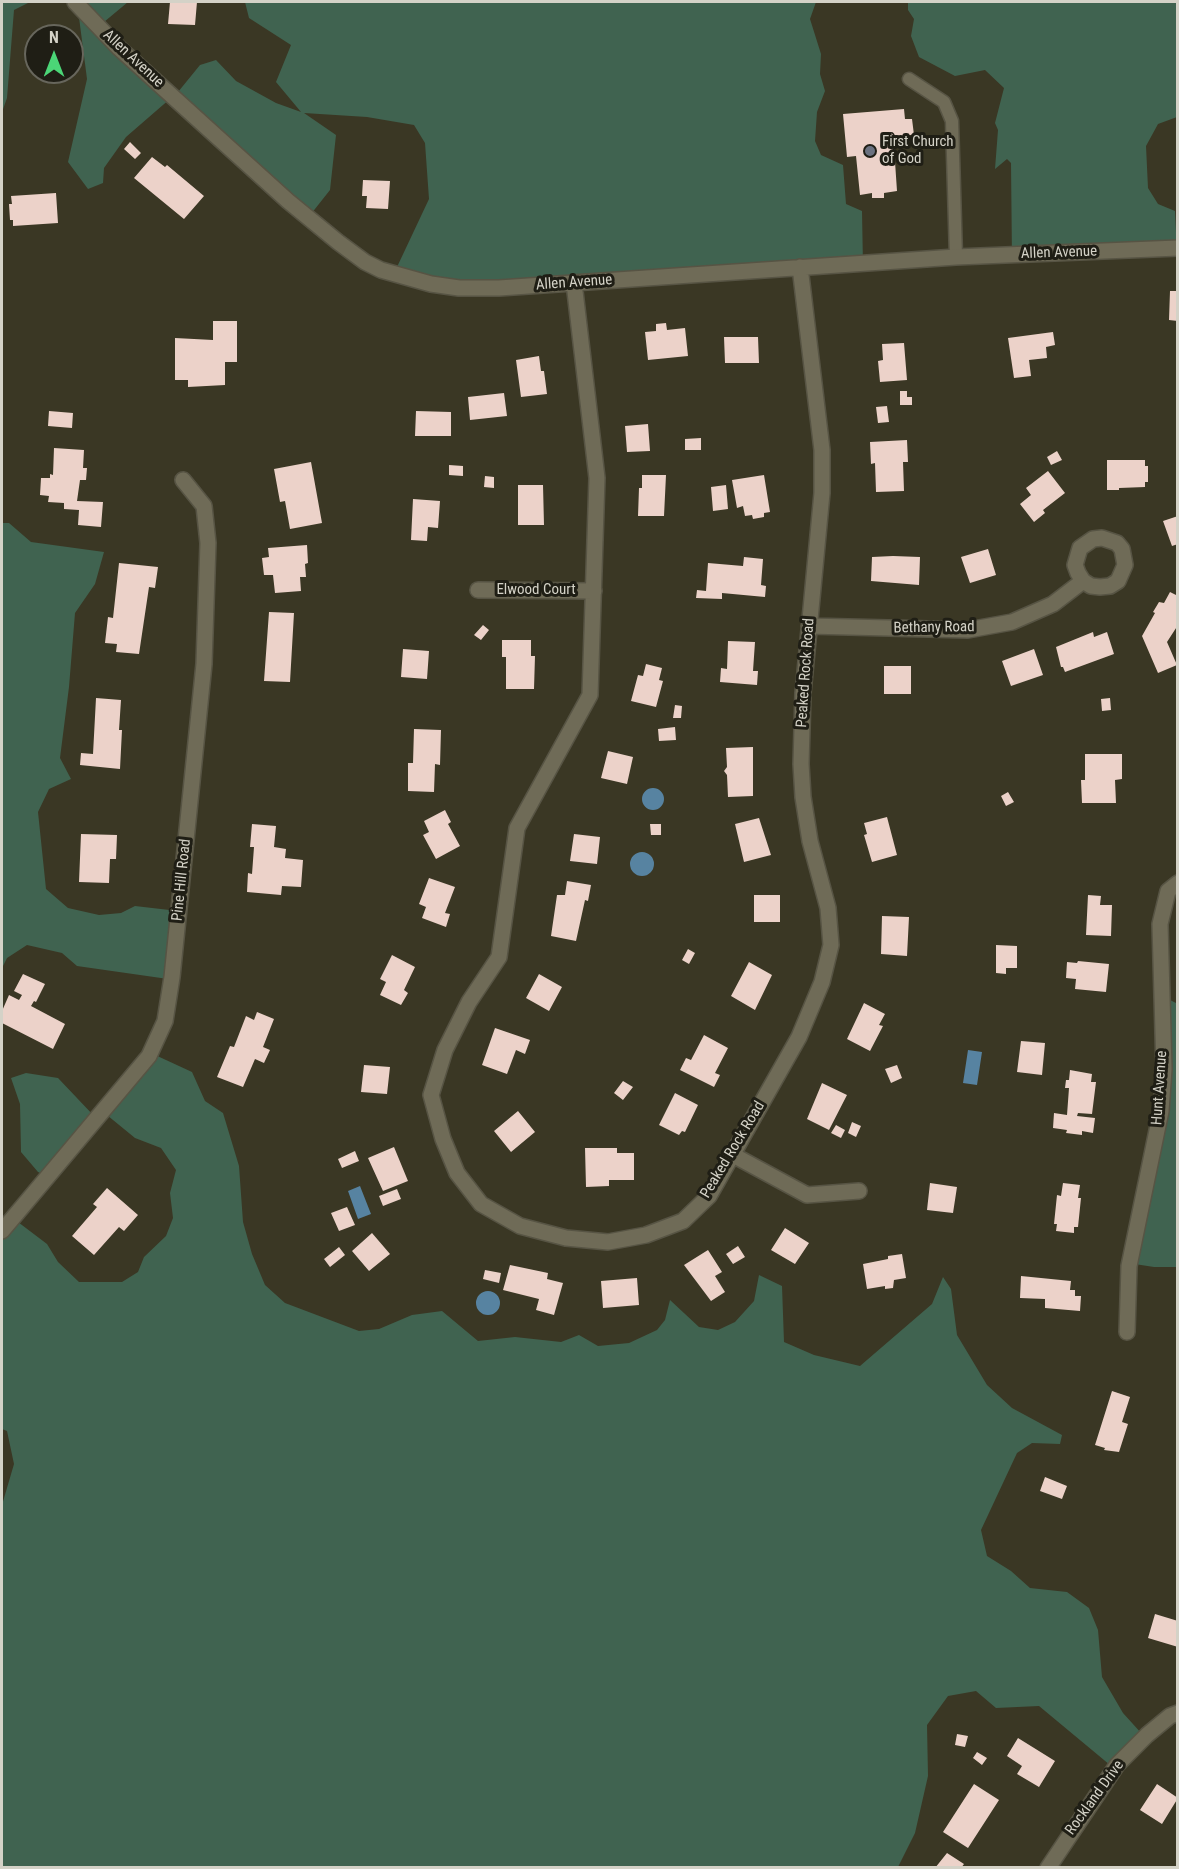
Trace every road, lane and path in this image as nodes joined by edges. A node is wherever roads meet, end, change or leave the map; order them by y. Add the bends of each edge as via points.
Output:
1 (75, 2) edge
2 (909, 79) dead end
3 (1178, 248) edge
4 (956, 257) junction
5 (800, 267) junction
6 (574, 283) junction
7 (183, 480) dead end
8 (1083, 580) dead end
9 (477, 590) dead end
10 (594, 591) junction
11 (809, 626) junction
12 (1178, 883) edge
13 (733, 1155) junction
14 (859, 1191) dead end
15 (2, 1231) edge
16 (1126, 1332) dead end
17 (1178, 1713) edge
18 (1048, 1868) edge

1 - 6 street, Allen Avenue via 119,48 288,201 365,262 399,276 459,288
2 - 4 lane via 944,102 952,121
3 - 4 street, Allen Avenue
4 - 5 street, Allen Avenue
5 - 6 street, Allen Avenue
5 - 11 street, Peaked Rock Road via 822,450 822,493
6 - 10 street, Peaked Rock Road via 597,478
7 - 15 street, Pine Hill Road via 204,506 208,554 203,675 165,1021 149,1056
8 - 11 street, Bethany Road via 1053,604 1012,622 968,630
9 - 10 street, Elwood Court
10 - 13 street, Peaked Rock Road via 590,695 517,828 499,957 469,1002 445,1050 431,1095 457,1173 481,1204 520,1226 566,1238 608,1242 646,1235 683,1221 709,1196
11 - 13 street, Peaked Rock Road via 803,693 802,786 810,841 828,908 831,945 822,982 799,1037
12 - 16 street, Hunt Avenue via 1168,891 1160,924 1164,1070 1161,1111 1129,1266
13 - 14 street via 807,1195
17 - 18 street, Rockland Drive via 1147,1735 1117,1765

